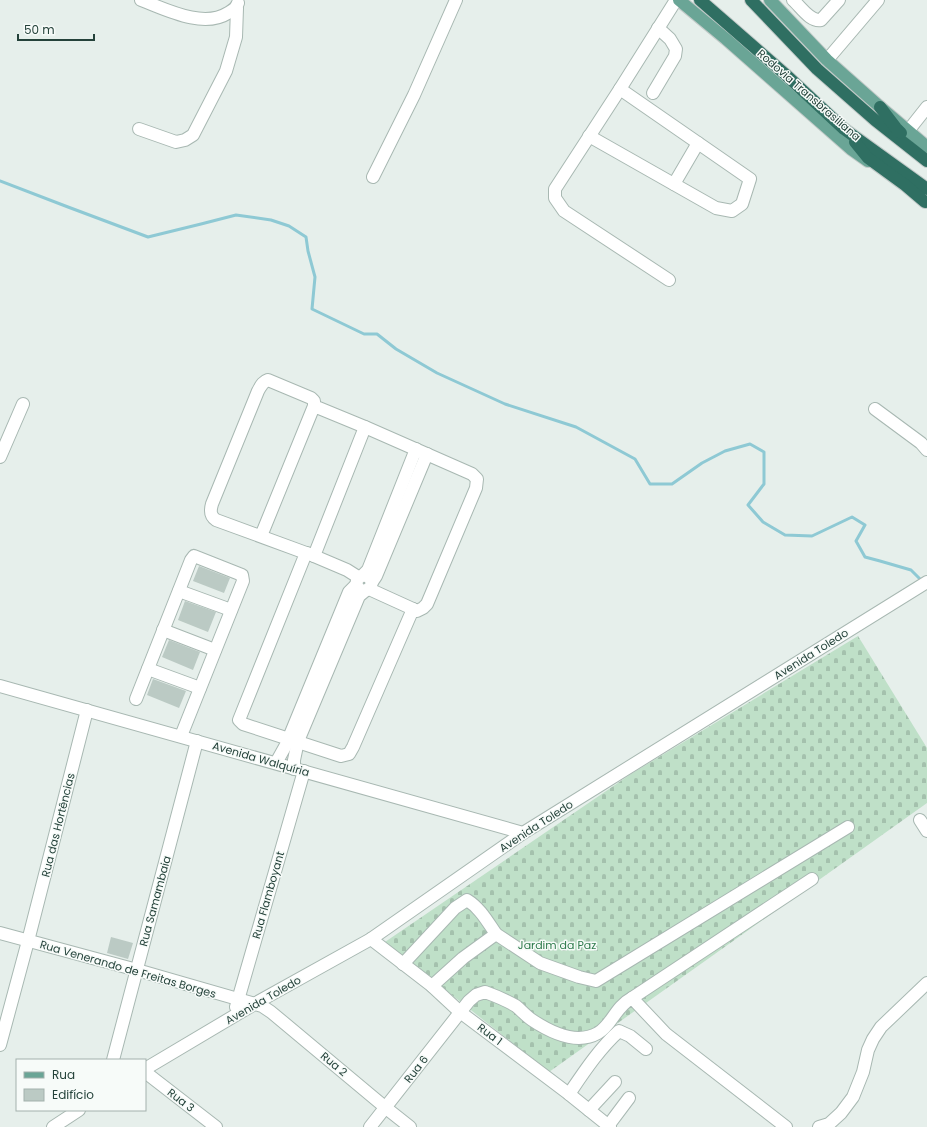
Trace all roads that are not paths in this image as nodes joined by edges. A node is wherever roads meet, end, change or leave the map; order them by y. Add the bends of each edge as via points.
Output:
1 (141, 0) edge
2 (456, 0) edge
3 (677, 0) edge
4 (700, 0) edge
5 (751, 0) edge
6 (770, 0) edge
7 (794, 0) edge
8 (839, 0) edge
9 (878, 0) edge
10 (238, 4) edge
11 (658, 28) junction
12 (827, 60) junction
13 (620, 89) junction
14 (653, 93) dead end
15 (880, 107) junction
16 (927, 107) edge
17 (139, 129) dead end
18 (844, 129) junction
19 (908, 130) junction
20 (589, 136) junction
21 (698, 143) junction
22 (927, 147) edge
23 (927, 156) edge
24 (927, 161) edge
25 (373, 177) dead end
26 (674, 184) junction
27 (927, 189) edge
28 (926, 203) edge
29 (669, 280) dead end
30 (23, 404) dead end
31 (314, 406) junction
32 (875, 409) dead end
33 (365, 426) junction
34 (927, 450) edge
35 (422, 452) junction
36 (0, 457) edge
37 (261, 536) junction
38 (310, 554) junction
39 (927, 582) edge
40 (364, 583) junction
41 (179, 591) junction
42 (413, 609) junction
43 (231, 610) junction
44 (163, 630) junction
45 (215, 650) junction
46 (148, 669) junction
47 (0, 686) edge
48 (200, 688) junction
49 (136, 699) dead end
50 (87, 710) junction
51 (181, 736) junction
52 (293, 740) junction
53 (197, 741) junction
54 (276, 763) junction
55 (299, 770) junction
56 (920, 820) dead end
57 (848, 827) dead end
58 (927, 831) edge
59 (523, 833) junction
60 (812, 879) dead end
61 (0, 933) edge
62 (496, 934) junction
63 (371, 939) junction
64 (28, 941) junction
65 (403, 964) junction
66 (137, 970) junction
67 (927, 983) edge
68 (432, 986) junction
69 (632, 998) junction
70 (238, 1000) junction
71 (256, 1003) junction
72 (460, 1012) junction
73 (232, 1018) junction
74 (0, 1045) edge
75 (646, 1049) dead end
76 (113, 1059) edge
77 (146, 1070) edge
78 (146, 1072) edge
79 (615, 1082) dead end
80 (569, 1094) junction
81 (629, 1098) dead end
82 (386, 1108) junction
83 (590, 1110) junction
84 (77, 1111) edge
85 (609, 1126) edge
86 (53, 1127) edge
87 (216, 1127) edge
88 (370, 1127) edge
89 (410, 1127) edge
90 (786, 1127) edge
91 (819, 1127) edge

1 - 10 street via 184,16 204,19 221,18
2 - 25 street via 414,95
3 - 11 street
3 - 28 main road, Rodovia Transbrasiliana via 726,39 851,148
4 - 18 highway, Rodovia Transbrasiliana
5 - 24 highway via 817,70
6 - 12 main road
7 - 8 street via 816,21 821,20
9 - 12 street
10 - 17 street via 236,37 226,71 193,135 176,142
11 - 13 street
11 - 14 street via 676,50
12 - 15 main road
13 - 20 street
13 - 21 street
15 - 19 main road
15 - 23 highway via 896,128
16 - 19 street
18 - 27 highway, Rodovia Transbrasiliana
18 - 28 highway via 868,158
19 - 22 main road
20 - 26 street
20 - 29 street via 555,189 555,198 564,211
21 - 26 street
21 - 26 street via 750,179 742,204 732,211 716,208
30 - 36 street
31 - 33 street
31 - 37 street
31 - 37 street via 312,398 265,381 258,391 220,483 212,504 212,518
32 - 34 street
33 - 35 street
33 - 38 street
35 - 40 street via 376,576
35 - 42 street via 472,474 477,483 427,604 417,611
37 - 38 street
38 - 40 street via 347,570
38 - 52 street via 239,720 243,724
39 - 59 street, Avenida Toledo
40 - 42 street
40 - 52 street via 349,592
41 - 43 street
41 - 43 street via 194,556 242,575 243,581
41 - 44 street
42 - 52 street via 349,754 341,756
43 - 45 street
44 - 45 street
44 - 46 street
45 - 48 street
46 - 48 street
46 - 49 street
47 - 50 street, Avenida Walquíria
48 - 51 street
50 - 51 street, Avenida Walquíria
50 - 64 street, Rua das Hortências
51 - 53 street, Avenida Walquíria
52 - 54 street
52 - 55 street, Rua Flamboyant via 294,760
53 - 54 street, Avenida Walquíria
53 - 66 street, Rua Samambaia
54 - 55 street, Avenida Walquíria
55 - 59 street, Avenida Walquíria
55 - 70 street, Rua Flamboyant
56 - 58 street
57 - 62 street via 596,981 540,963
59 - 63 street, Avenida Toledo
60 - 69 street, Rua 6
61 - 64 street, Rua Venerando de Freitas Borges
62 - 65 street via 484,915 467,900 455,908
62 - 68 street via 463,958
63 - 65 street, Rua 1
63 - 71 street, Avenida Toledo
64 - 66 street, Rua Venerando de Freitas Borges
64 - 74 street, Rua das Hortências
65 - 68 street, Rua 1
66 - 70 street, Rua Venerando de Freitas Borges
66 - 76 street, Rua Samambaia
67 - 91 street via 881,1027 868,1050 853,1097 829,1124
68 - 72 street, Rua 1
69 - 72 street, Rua 6 via 620,1007 602,1030 586,1037 573,1038 553,1032 532,1020 511,1003 485,992 476,995
69 - 90 street via 666,1034
70 - 71 street, Rua Venerando de Freitas Borges
70 - 73 street, Rua Flamboyant
71 - 73 street, Avenida Toledo
71 - 82 street, Rua 2 via 271,1012
72 - 80 street, Rua 1
72 - 82 street, Rua 6
73 - 77 street, Avenida Toledo
75 - 80 street via 619,1031 609,1039
78 - 87 street, Rua 3
79 - 83 street
80 - 83 street, Rua 1
81 - 85 street
82 - 88 street, Rua 6
82 - 89 street, Rua 2
83 - 85 street, Rua 1
84 - 86 street

